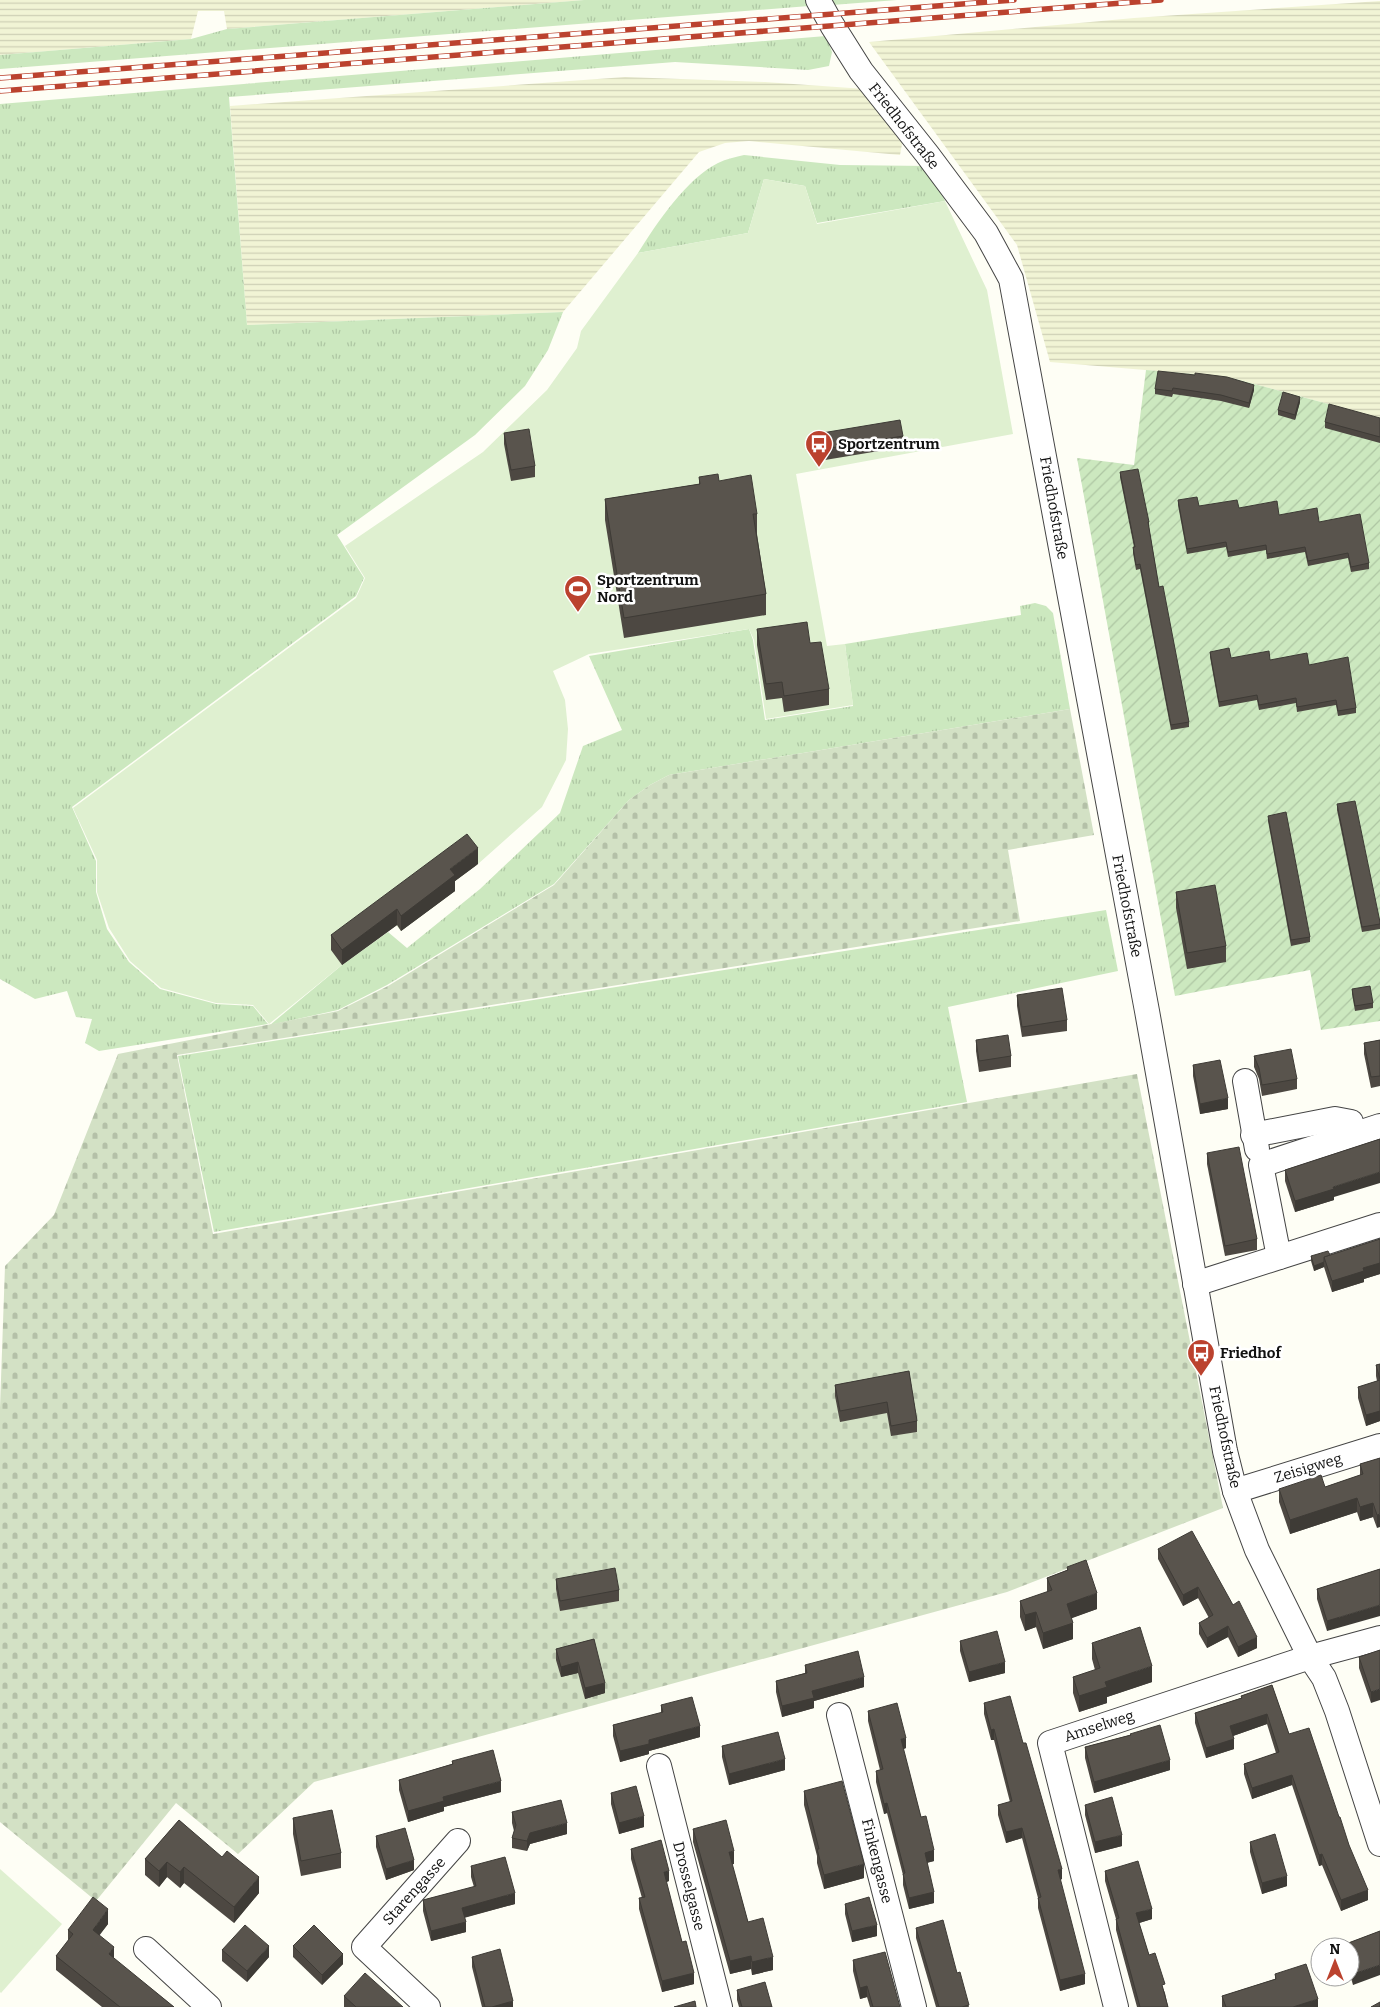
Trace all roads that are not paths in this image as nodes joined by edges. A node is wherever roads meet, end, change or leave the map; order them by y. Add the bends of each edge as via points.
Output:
1 (818, 0) edge
2 (1245, 1081) dead end
3 (1380, 1126) edge
4 (1354, 1134) junction
5 (1254, 1135) junction
6 (1261, 1165) junction
7 (1380, 1225) edge
8 (1279, 1257) junction
9 (1195, 1284) junction
10 (1380, 1446) edge
11 (1236, 1491) junction
12 (1380, 1638) edge
13 (1310, 1657) junction
14 (839, 1714) dead end
15 (659, 1766) dead end
16 (458, 1841) dead end
17 (1380, 1844) edge
18 (146, 1949) dead end
19 (209, 2007) edge
20 (428, 2007) edge
21 (720, 2007) edge
22 (914, 2007) edge
23 (1116, 2007) edge

1 - 9 street, Friedhofstraße via 861,71 986,233 1011,279
2 - 5 street
3 - 4 street
4 - 5 street via 1351,1122 1336,1119
4 - 6 street
5 - 6 street
6 - 8 street
7 - 8 street
8 - 9 street
9 - 11 street, Friedhofstraße via 1225,1452
10 - 11 street, Zeisigweg
11 - 13 street, Friedhofstraße via 1257,1550
12 - 13 street, Amselweg
13 - 17 street, Friedhofstraße via 1324,1678 1337,1712
13 - 23 street, Amselweg via 1050,1743
14 - 22 street, Finkengasse
15 - 21 street, Drosselgasse
16 - 20 street, Starengasse via 364,1947
18 - 19 street

